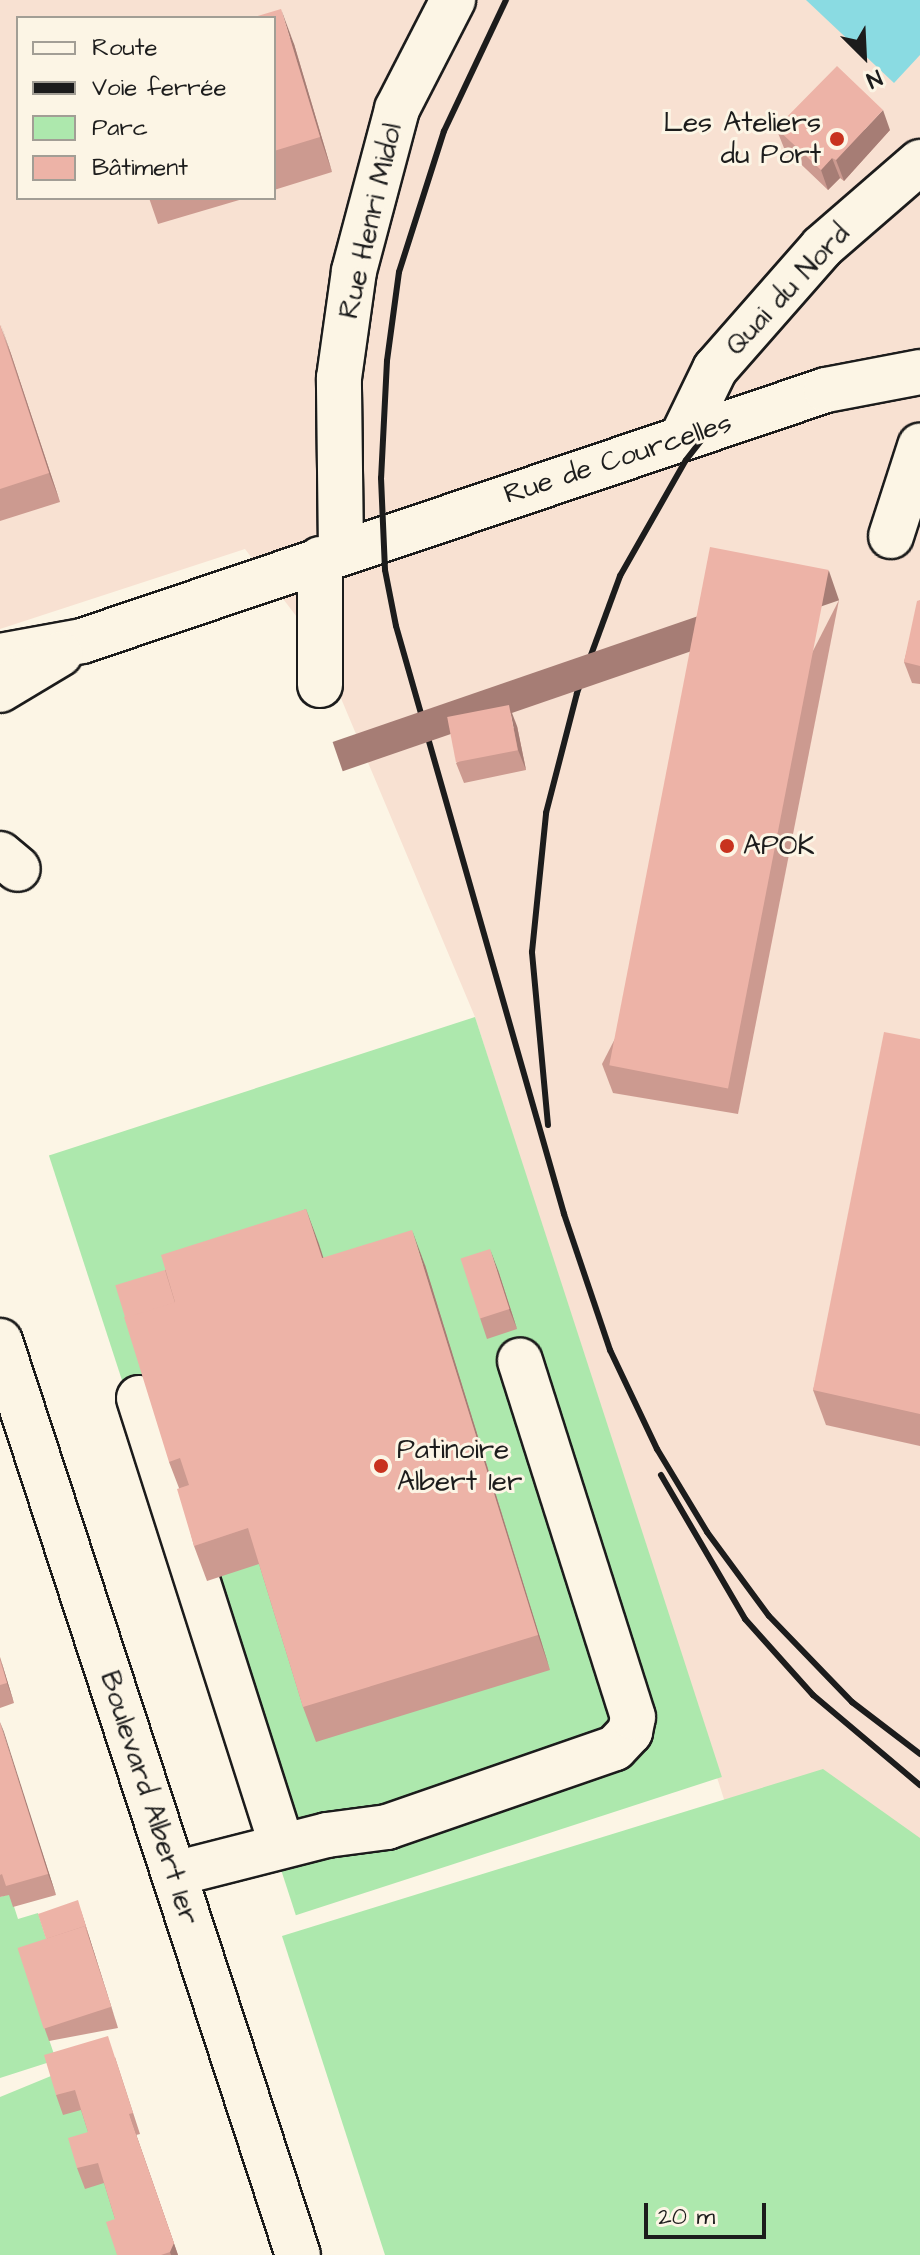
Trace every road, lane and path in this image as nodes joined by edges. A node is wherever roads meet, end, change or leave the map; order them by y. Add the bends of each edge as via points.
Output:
1 (453, 0) edge
2 (920, 162) edge
3 (920, 372) edge
4 (682, 437) junction
5 (920, 446) edge
6 (891, 536) dead end
7 (330, 556) junction
8 (82, 641) junction
9 (0, 656) edge
10 (320, 685) dead end
11 (0, 690) edge
12 (0, 1341) edge
13 (520, 1361) dead end
14 (139, 1398) edge
15 (282, 1846) junction
16 (174, 1874) junction
17 (298, 2255) edge

1 - 7 street, Rue Henri Midol via 397,109 354,271 339,378
2 - 4 street, Quai du Nord via 822,247 715,369
3 - 4 street, Rue de Courcelles via 826,390
4 - 7 street, Rue de Courcelles
5 - 6 street
7 - 8 street, Rue de Courcelles
7 - 10 street
8 - 9 street, Rue de Courcelles
8 - 11 street, Rue de Courcelles
12 - 16 street, Boulevard Albert 1er
13 - 15 street via 633,1717 630,1732 615,1748 387,1827
14 - 15 street
15 - 16 street
16 - 17 street, Boulevard Albert 1er

